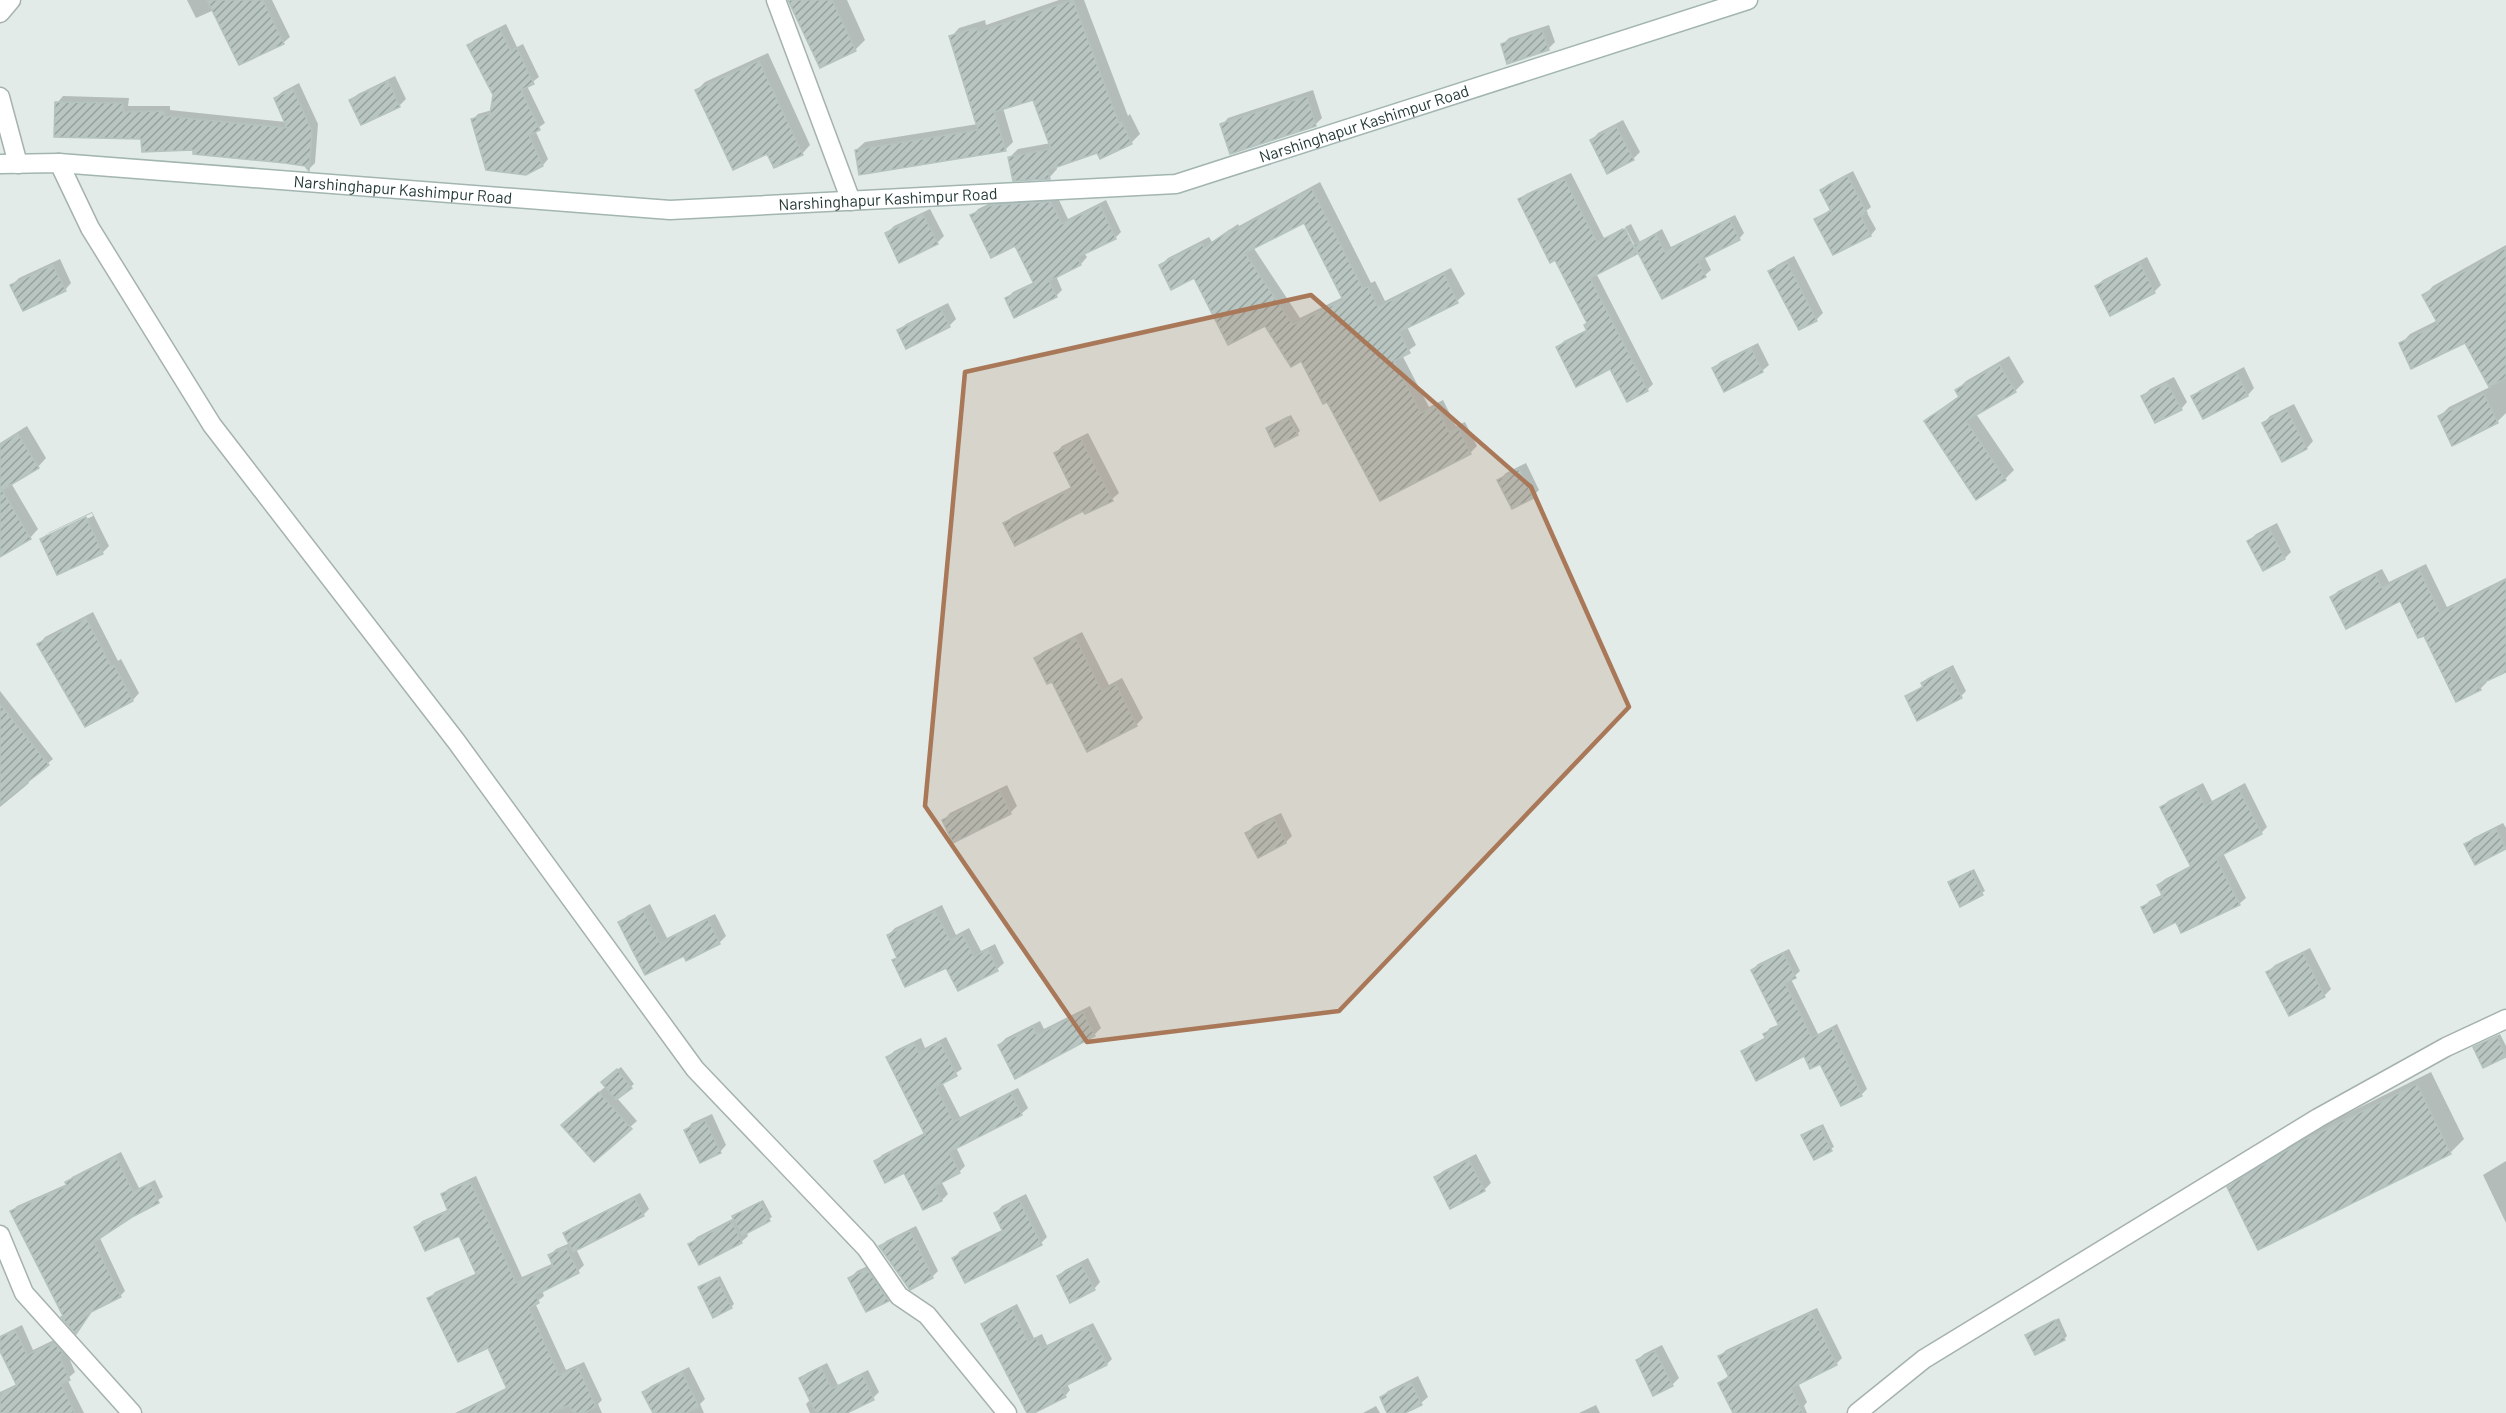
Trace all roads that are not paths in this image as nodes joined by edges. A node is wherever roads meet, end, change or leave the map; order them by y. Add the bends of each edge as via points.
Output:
1 (11, 0) edge
2 (776, 0) edge
3 (1748, 0) edge
4 (0, 13) edge
5 (0, 97) edge
6 (59, 163) junction
7 (9, 164) edge
8 (851, 201) junction
9 (2506, 1019) edge
10 (0, 1235) edge
11 (132, 1413) edge
12 (1007, 1413) edge
13 (1857, 1413) edge

1 - 4 street
2 - 8 street
3 - 8 street, Narshinghapur Kashimpur Road via 1176,184
5 - 7 street
6 - 7 street, Narshinghapur Kashimpur Road
6 - 8 street, Narshinghapur Kashimpur Road via 670,210
6 - 12 street via 90,228 212,425 456,741 695,1069 866,1248 899,1296 927,1315
9 - 13 street via 2446,1047 2308,1124 1924,1359
10 - 11 street via 24,1293

